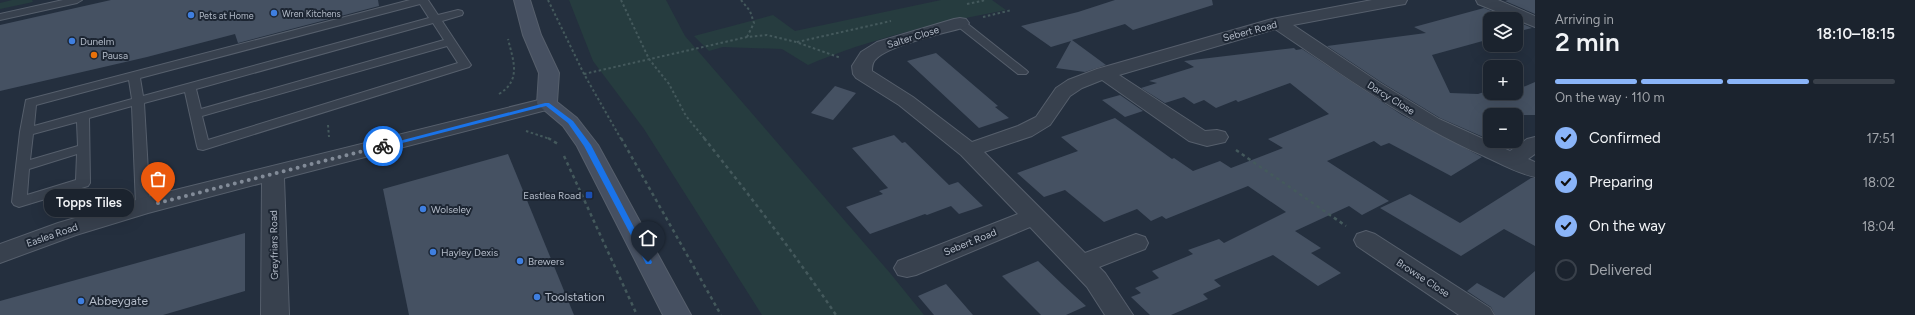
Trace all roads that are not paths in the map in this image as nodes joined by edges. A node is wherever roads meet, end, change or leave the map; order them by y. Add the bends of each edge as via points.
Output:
1 (77, 0) edge
2 (423, 0) edge
3 (522, 0) edge
4 (1399, 0) edge
5 (1484, 0) edge
6 (458, 13) dead end
7 (0, 17) edge
8 (436, 20) junction
9 (1535, 22) edge
10 (960, 23) joint
11 (1278, 23) junction
12 (450, 42) junction
13 (1022, 72) dead end
14 (1104, 73) junction
15 (134, 76) junction
16 (190, 87) junction
17 (138, 101) junction
18 (547, 104) junction
19 (196, 114) junction
20 (83, 116) junction
21 (26, 132) junction
22 (1217, 137) road end
23 (1535, 144) edge
24 (84, 148) junction
25 (969, 150) junction
26 (1512, 160) junction
27 (23, 167) junction
28 (1535, 170) edge
29 (273, 175) junction
30 (143, 206) junction
31 (1033, 217) junction
32 (1366, 240) road end
33 (1136, 243) dead end
34 (0, 254) edge
35 (1081, 264) junction
36 (907, 268) dead end
37 (275, 315) edge
38 (677, 315) edge
39 (1119, 315) edge
40 (1480, 315) edge

1 - 7 lane
2 - 8 lane
2 - 15 lane
3 - 18 street via 532,35 549,73
4 - 11 street, Sebert Road
5 - 9 street
6 - 8 lane
8 - 12 lane
8 - 16 lane
10 - 13 lane
10 - 25 street, Salter Close via 882,46 868,56 862,66 863,74 906,101
11 - 14 street, Sebert Road
11 - 26 street, Darcy Close via 1433,123
12 - 19 lane
12 - 19 lane via 465,65 202,146
14 - 22 street via 1197,136 1207,139
14 - 25 street, Sebert Road via 1075,84 1063,92 1043,121 1025,131
15 - 17 lane
15 - 21 lane via 30,103
16 - 17 lane
16 - 19 lane
17 - 20 lane
17 - 30 lane
18 - 29 street, Easlea Road
18 - 38 street via 570,122 587,145
20 - 21 lane
20 - 24 lane
21 - 27 lane
23 - 26 street
24 - 27 lane
24 - 27 lane via 83,183 19,202
25 - 31 street
26 - 28 street, Darcy Close
29 - 30 street, Easlea Road
29 - 37 street, Greyfriars Road
30 - 34 street, Easlea Road via 67,229
31 - 35 street
31 - 36 street, Sebert Road
32 - 40 street, Browse Close
33 - 35 street
35 - 39 street via 1096,280

